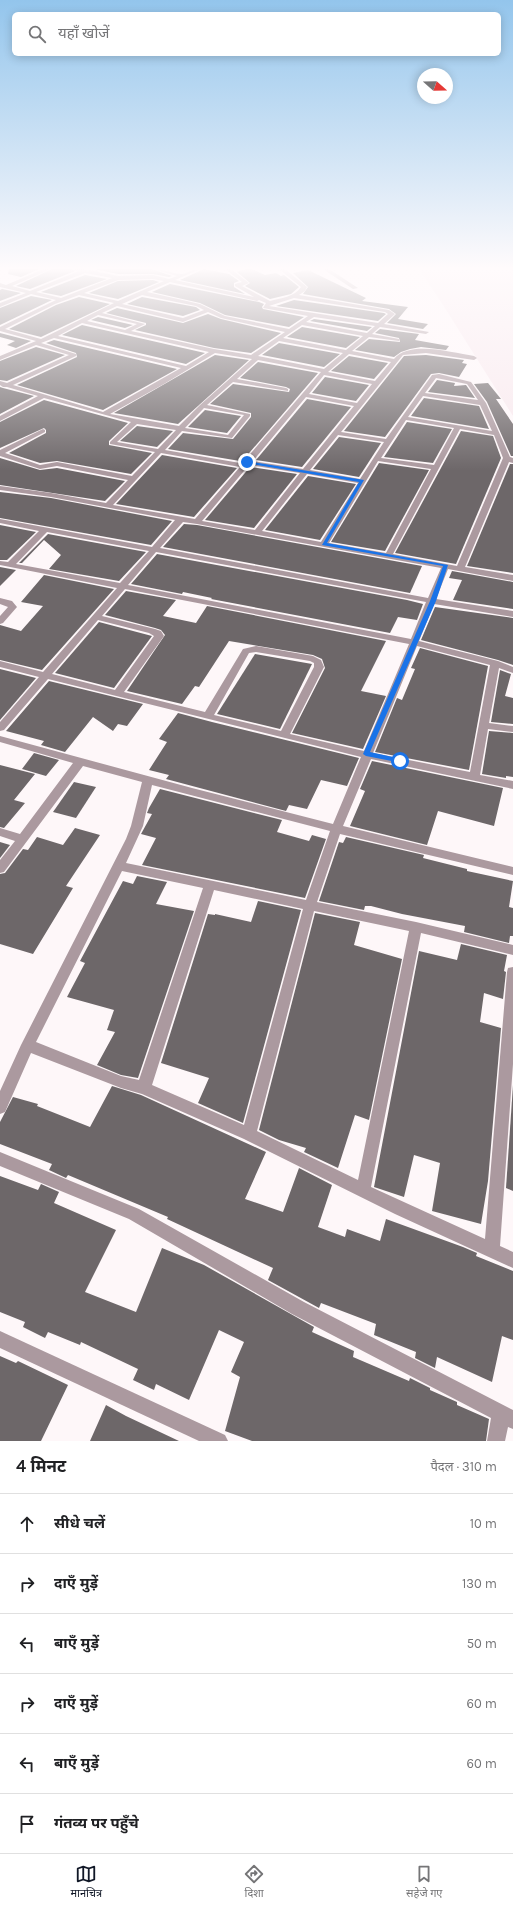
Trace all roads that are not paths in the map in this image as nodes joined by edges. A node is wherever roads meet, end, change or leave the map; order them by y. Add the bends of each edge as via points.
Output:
1 (21, 336) edge
2 (53, 336) edge
3 (54, 336) edge
4 (146, 336) edge
5 (282, 336) edge
6 (365, 336) edge
7 (374, 336) edge
8 (278, 339) junction
9 (397, 340) dead end
10 (37, 342) junction
11 (214, 351) junction
12 (346, 352) junction
13 (0, 358) edge
14 (255, 358) junction
15 (474, 358) dead end
16 (395, 361) junction
17 (186, 368) junction
18 (324, 372) junction
19 (232, 380) junction
20 (0, 383) edge
21 (376, 383) junction
22 (8, 386) junction
23 (0, 389) edge
24 (286, 390) dead end
25 (421, 394) junction
26 (303, 395) junction
27 (43, 396) junction
28 (483, 404) junction
29 (357, 405) junction
30 (202, 406) junction
31 (104, 414) junction
32 (404, 418) junction
33 (0, 419) edge
34 (136, 421) junction
35 (458, 427) junction
36 (181, 428) junction
37 (43, 431) dead end
38 (336, 433) junction
39 (497, 434) junction
40 (388, 440) junction
41 (160, 452) junction
42 (0, 454) edge
43 (376, 458) junction
44 (510, 459) edge
45 (247, 462) junction
46 (436, 468) junction
47 (304, 473) junction
48 (134, 479) junction
49 (362, 482) junction
50 (0, 488) edge
51 (108, 506) junction
52 (180, 520) junction
53 (0, 521) edge
54 (197, 522) junction
55 (44, 530) junction
56 (257, 532) junction
57 (324, 544) junction
58 (154, 550) junction
59 (389, 555) junction
60 (0, 563) edge
61 (10, 565) junction
62 (446, 565) junction
63 (460, 568) junction
64 (513, 578) edge
65 (123, 586) junction
66 (0, 601) edge
67 (433, 601) junction
68 (513, 614) edge
69 (96, 618) junction
70 (0, 621) edge
71 (414, 642) junction
72 (495, 663) junction
73 (0, 664) edge
74 (513, 670) edge
75 (45, 676) junction
76 (118, 693) junction
77 (208, 716) junction
78 (483, 725) junction
79 (0, 728) edge
80 (513, 729) edge
81 (284, 736) junction
82 (0, 739) edge
83 (366, 754) junction
84 (80, 762) junction
85 (474, 778) junction
86 (148, 780) junction
87 (513, 785) edge
88 (336, 830) junction
89 (0, 832) edge
90 (22, 839) junction
91 (118, 866) junction
92 (0, 869) edge
93 (513, 871) edge
94 (210, 884) junction
95 (310, 905) junction
96 (416, 927) junction
97 (513, 950) edge
98 (513, 972) edge
99 (28, 1045) junction
100 (144, 1088) junction
101 (0, 1107) edge
102 (249, 1134) junction
103 (0, 1159) edge
104 (363, 1191) junction
105 (492, 1251) junction
106 (513, 1260) edge
107 (0, 1339) edge
108 (507, 1418) edge
109 (219, 1441) edge
110 (496, 1441) edge

1 - 10 street
2 - 10 street
3 - 17 street
4 - 11 street
5 - 8 street
6 - 12 street
7 - 9 street
8 - 12 street
8 - 14 street
10 - 13 street
10 - 22 street via 74,355
11 - 14 street
11 - 17 street
12 - 16 street
12 - 18 street
14 - 18 street
14 - 19 street
15 - 16 street via 412,351 401,354
16 - 21 street
17 - 31 street
18 - 21 street
18 - 26 street
19 - 24 street
19 - 30 street
20 - 22 street
21 - 29 street
22 - 23 street
22 - 27 street
25 - 28 street
25 - 28 street via 432,379 439,376 467,382
25 - 32 street
26 - 29 street
26 - 45 street
27 - 31 street
27 - 33 street
28 - 39 street
29 - 38 street
30 - 36 street
30 - 36 street via 248,416 230,437
31 - 34 street
32 - 35 street
32 - 40 street
34 - 36 street
34 - 41 street via 112,443
35 - 39 street
35 - 46 street
36 - 41 street
37 - 42 street
38 - 40 street
38 - 47 street
39 - 44 street
40 - 43 street
41 - 45 street via 241,464
41 - 48 street
42 - 48 street via 40,467 57,464
43 - 46 street
43 - 49 street
44 - 63 street
45 - 47 street
45 - 54 street
46 - 59 street
47 - 49 street
47 - 56 street
48 - 51 street
49 - 57 street
50 - 51 street
51 - 52 street
52 - 54 street
52 - 58 street
53 - 55 street
54 - 56 street
55 - 58 street
55 - 61 street
56 - 57 street
57 - 59 street
58 - 65 street
58 - 67 street
59 - 62 street
60 - 61 street
61 - 65 street
62 - 63 street
62 - 67 street
63 - 64 street
65 - 69 street
65 - 71 street
66 - 70 street via 13,607
67 - 68 street
67 - 71 street
69 - 75 street
69 - 76 street via 152,631 159,636
71 - 72 street
71 - 83 street
72 - 74 street
72 - 78 street
73 - 75 street
75 - 76 street
75 - 79 street
76 - 77 street
77 - 81 street
77 - 81 street via 246,651 256,649 318,662 319,666
78 - 80 street
78 - 85 street
81 - 83 street
82 - 84 street
83 - 85 street
83 - 88 street
84 - 86 street
84 - 90 street
85 - 87 street
86 - 88 street
86 - 91 street via 138,826
88 - 93 street
88 - 95 street
89 - 90 street
90 - 92 street
91 - 94 street
91 - 99 street
94 - 95 street
94 - 100 street
95 - 96 street
95 - 102 street
96 - 97 street
96 - 104 street
98 - 105 street
99 - 100 street via 121,1082
99 - 101 street
100 - 102 street
102 - 104 street
103 - 108 street via 134,1214 298,1308
104 - 105 street
105 - 106 street
107 - 109 street
108 - 110 street

